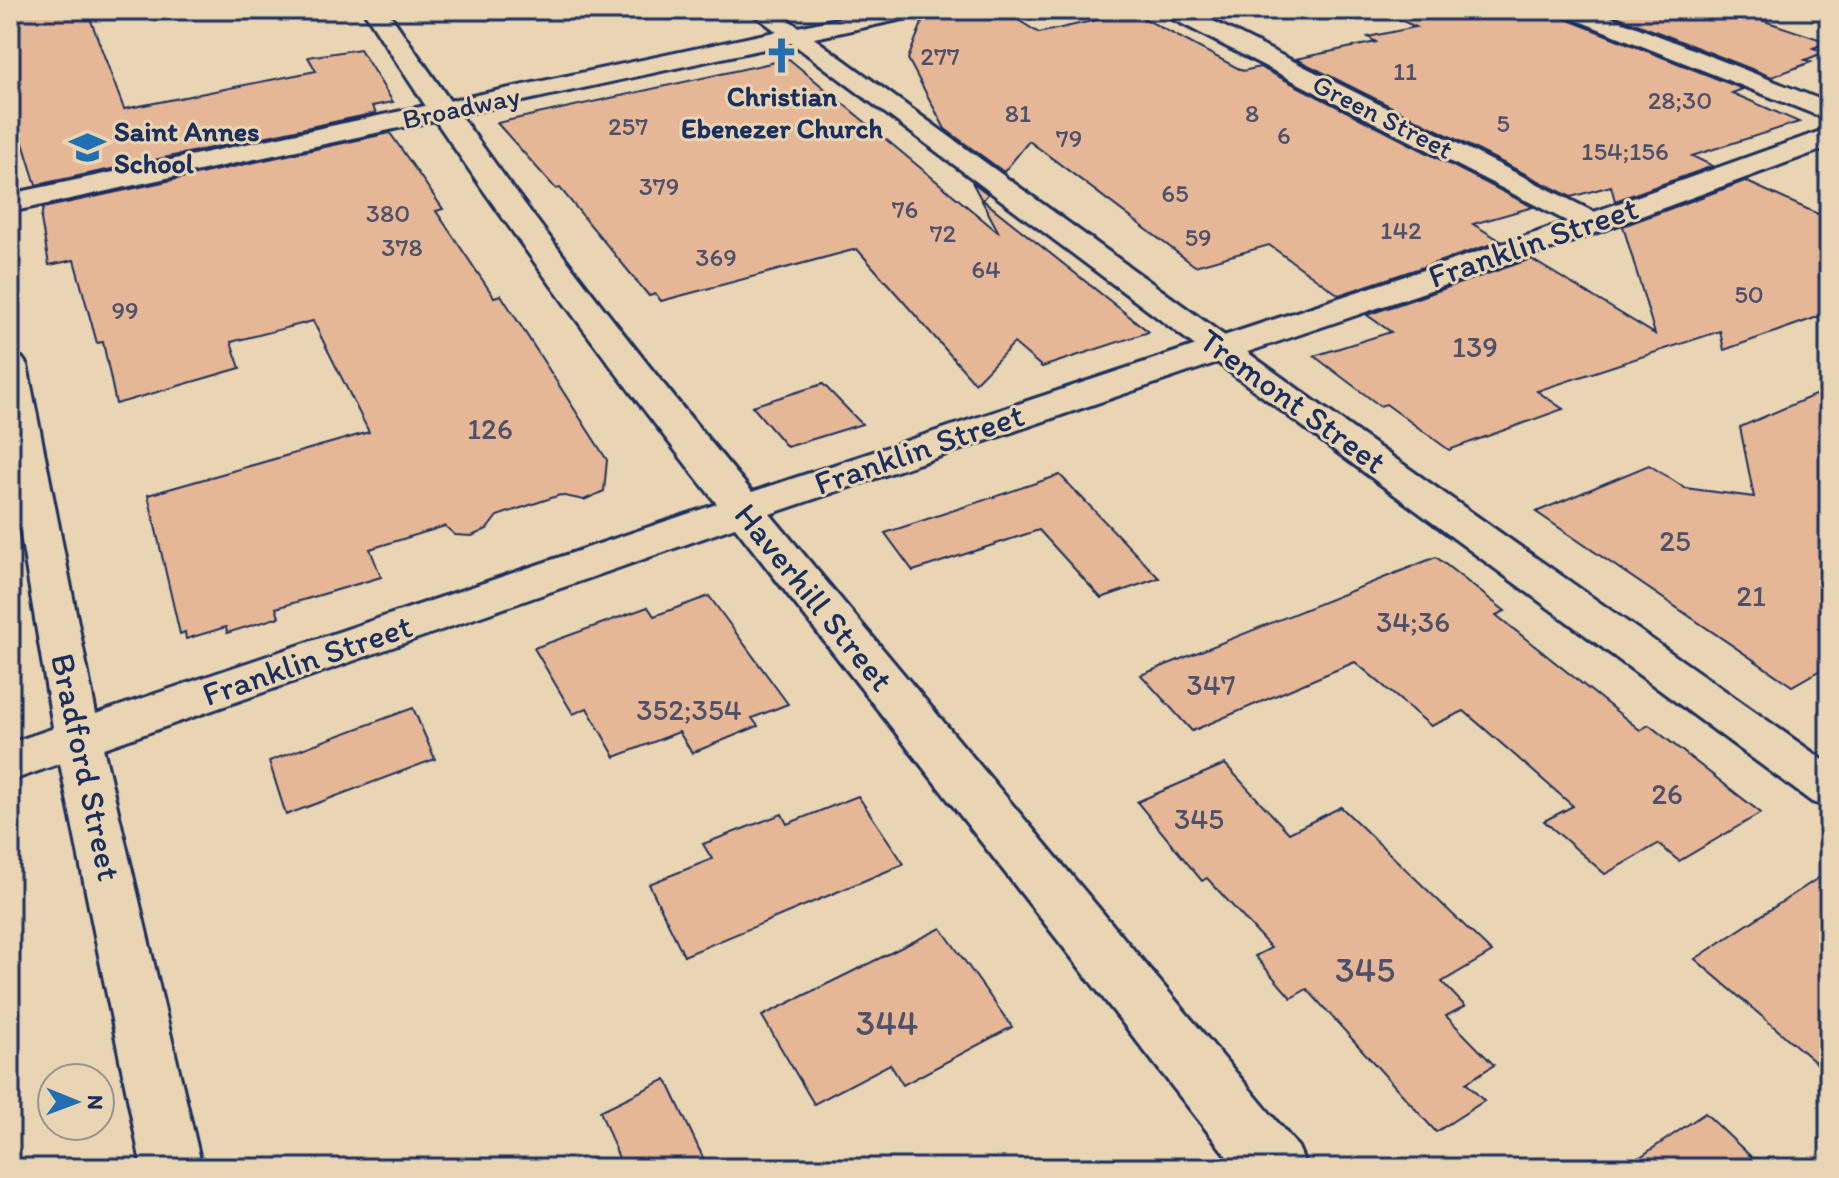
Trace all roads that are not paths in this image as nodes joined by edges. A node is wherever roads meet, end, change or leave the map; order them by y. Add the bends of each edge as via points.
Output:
1 (375, 10) edge
2 (760, 10) edge
3 (912, 10) edge
4 (1173, 10) edge
5 (1572, 10) edge
6 (794, 35) junction
7 (442, 111) junction
8 (1829, 112) edge
9 (1829, 137) edge
10 (10, 203) edge
11 (1593, 223) junction
12 (1220, 348) junction
13 (10, 365) edge
14 (743, 509) junction
15 (78, 739) junction
16 (10, 762) edge
17 (1829, 789) edge
18 (172, 1168) edge
19 (1275, 1168) edge

1 - 7 main road, Haverhill Street
2 - 6 street, Tremont Street
3 - 6 main road, Broadway
4 - 11 street, Green Street
5 - 8 street
6 - 7 main road, Broadway
6 - 12 street, Tremont Street
7 - 10 main road, Broadway
7 - 14 main road, Haverhill Street via 658,404
9 - 11 main road, Franklin Street
11 - 12 main road, Franklin Street
12 - 14 main road, Franklin Street
12 - 17 street, Tremont Street
13 - 15 street, Bradford Street
14 - 15 main road, Franklin Street
14 - 19 main road, Haverhill Street
15 - 16 main road, Franklin Street
15 - 18 street, Bradford Street

